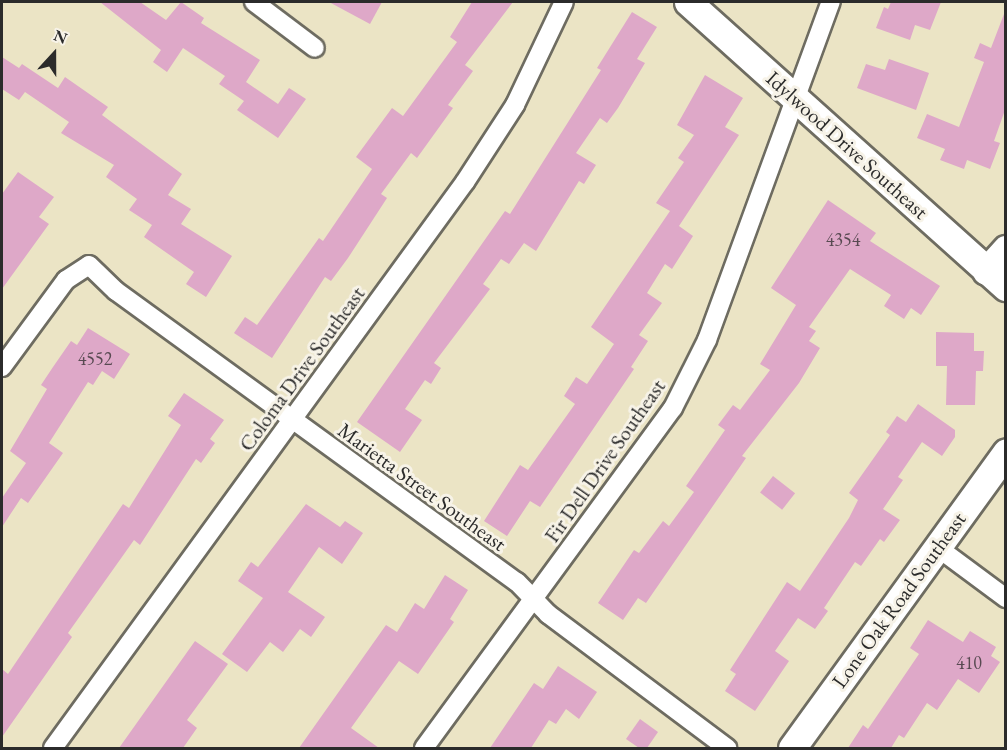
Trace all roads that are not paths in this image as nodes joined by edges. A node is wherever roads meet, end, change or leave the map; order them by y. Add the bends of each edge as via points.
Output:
1 (254, 2) edge
2 (564, 2) edge
3 (688, 2) edge
4 (831, 2) edge
5 (315, 48) dead end
6 (795, 98) junction
7 (1005, 249) edge
8 (996, 279) edge
9 (2, 367) edge
10 (291, 422) junction
11 (1005, 452) edge
12 (937, 547) junction
13 (1005, 598) edge
14 (534, 600) junction
15 (53, 748) edge
16 (424, 748) edge
17 (727, 748) edge
18 (792, 748) edge

1 - 5 street
2 - 10 street, Coloma Drive Southeast via 551,35 502,124
3 - 6 street, Idylwood Drive Southeast
4 - 6 street, Fir Dell Drive Southeast
6 - 8 street, Idylwood Drive Southeast
6 - 14 street, Fir Dell Drive Southeast via 707,340 673,408
7 - 8 street
9 - 10 street, Marietta Street Southeast via 66,280 89,265 116,291
10 - 14 street, Marietta Street Southeast via 516,582
10 - 15 street, Coloma Drive Southeast
11 - 12 street, Lone Oak Road Southeast
12 - 13 street
12 - 18 street, Lone Oak Road Southeast
14 - 16 street, Fir Dell Drive Southeast
14 - 17 street, Marietta Street Southeast

